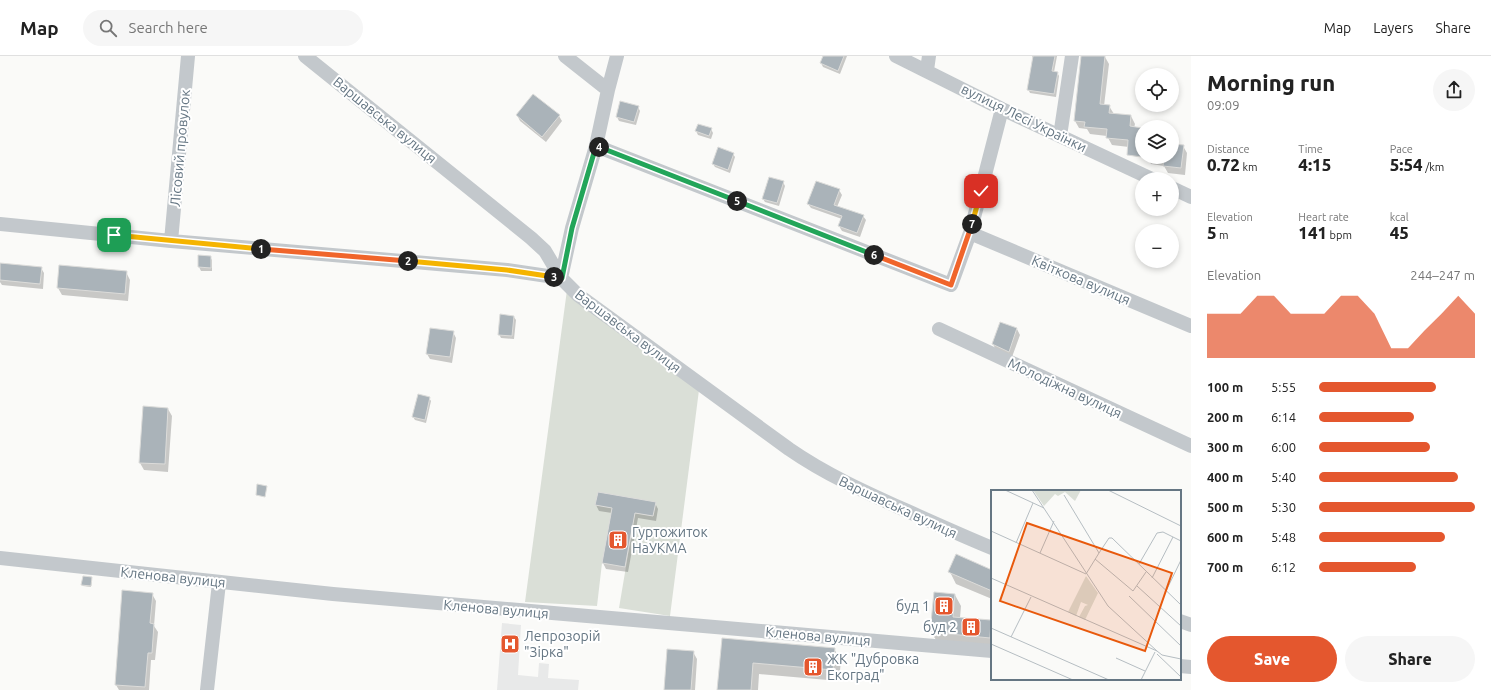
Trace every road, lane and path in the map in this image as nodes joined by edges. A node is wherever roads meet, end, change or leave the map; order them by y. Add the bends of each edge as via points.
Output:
1 (188, 56) edge
2 (305, 56) edge
3 (566, 56) edge
4 (617, 56) edge
5 (896, 56) edge
6 (929, 56) edge
7 (1072, 56) edge
8 (927, 70) junction
9 (608, 90) junction
10 (1002, 108) junction
11 (1060, 136) junction
12 (596, 146) junction
13 (1137, 172) edge
14 (1179, 191) edge
15 (1191, 197) edge
16 (0, 224) edge
17 (970, 233) junction
18 (171, 241) junction
19 (562, 278) junction
20 (1191, 326) edge
21 (939, 330) dead end
22 (1191, 446) edge
23 (991, 548) edge
24 (0, 558) edge
25 (219, 583) junction
26 (1181, 621) edge
27 (1191, 625) edge
28 (991, 651) edge
29 (1181, 666) edge
30 (1191, 667) edge
31 (207, 690) edge

1 - 18 street, Лісовий провулок
2 - 19 street, Варшавська вулиця via 531,238 550,258
3 - 9 street
4 - 9 street
5 - 8 street, вулиця Лесі Українки
6 - 8 street
7 - 11 street
8 - 10 street, вулиця Лесі Українки
9 - 12 street
10 - 11 street, вулиця Лесі Українки
10 - 17 street
11 - 13 street, вулиця Лесі Українки
12 - 17 street via 951,285
12 - 19 street via 572,228
14 - 15 street
16 - 18 street
17 - 20 street, Квіткова вулиця
18 - 19 street via 507,270
19 - 23 street, Варшавська вулиця via 584,300 804,460 878,498
21 - 22 street, Молодіжна вулиця
24 - 25 street, Кленова вулиця
25 - 28 street, Кленова вулиця
25 - 31 street
26 - 27 street
29 - 30 street

